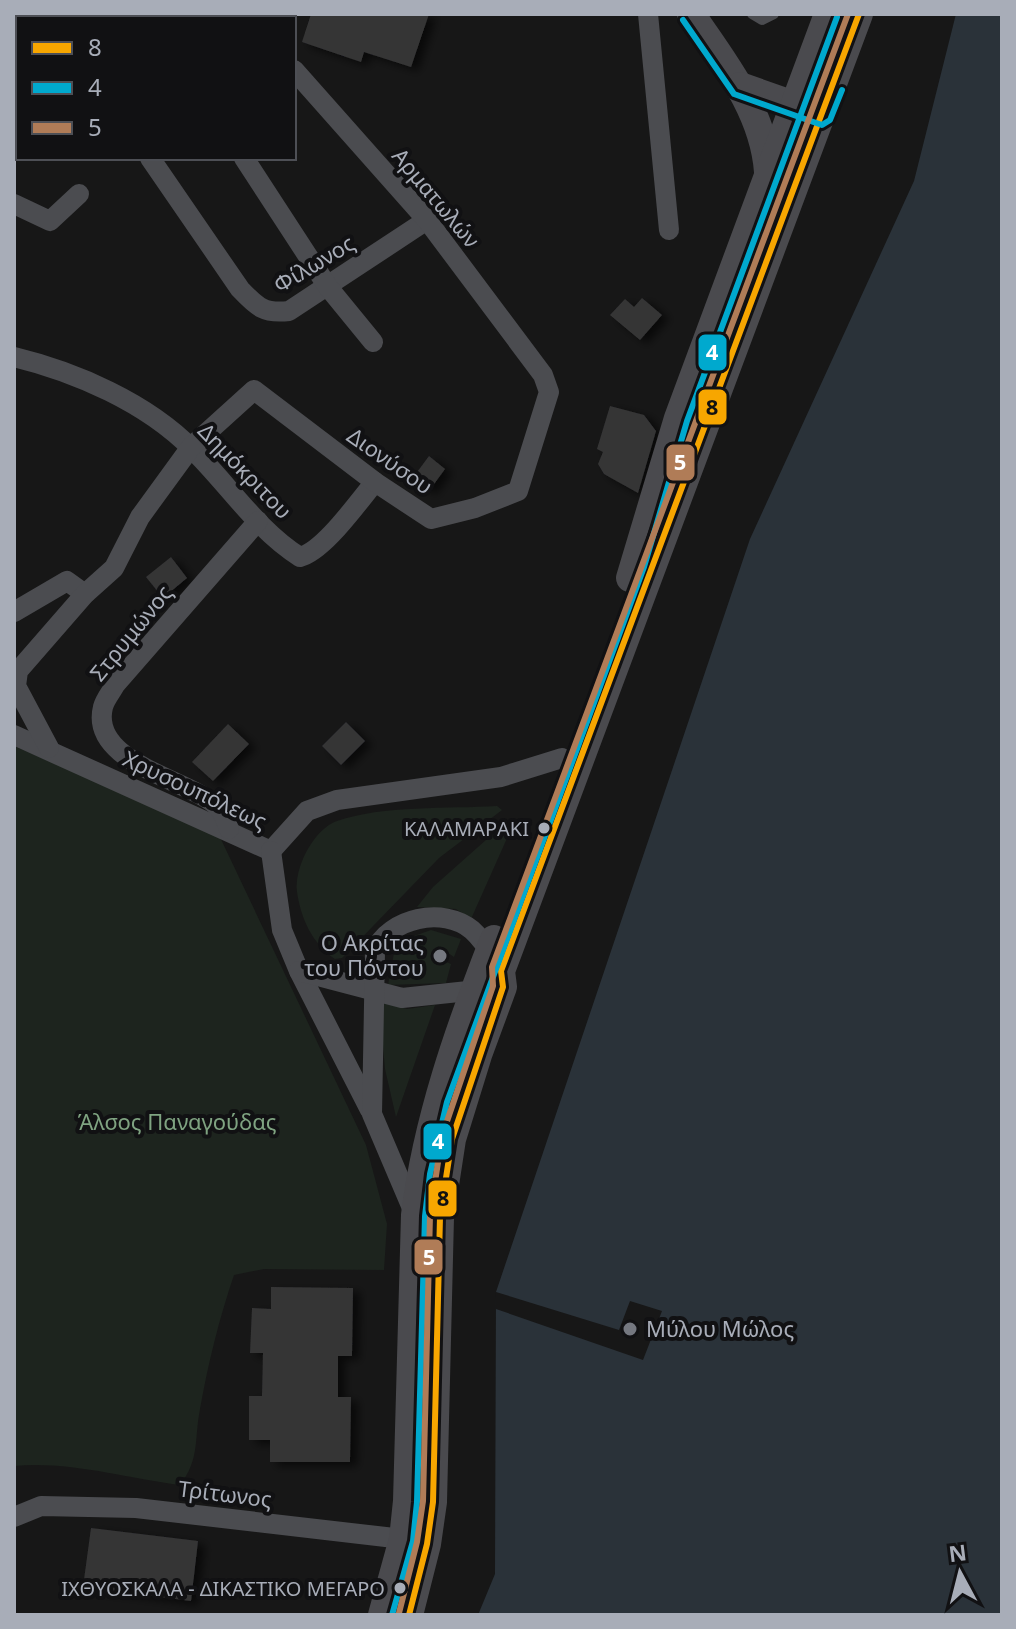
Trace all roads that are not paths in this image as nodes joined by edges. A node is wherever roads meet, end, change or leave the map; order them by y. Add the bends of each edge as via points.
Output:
1 (648, 14) edge
2 (691, 14) edge
3 (752, 14) edge
4 (774, 14) edge
5 (828, 14) edge
6 (859, 14) edge
7 (296, 72) edge
8 (740, 86) junction
9 (794, 105) junction
10 (822, 115) junction
11 (151, 160) edge
12 (245, 160) edge
13 (769, 177) junction
14 (79, 194) dead end
15 (14, 204) edge
16 (427, 220) junction
17 (669, 230) dead end
18 (328, 287) junction
19 (373, 342) dead end
20 (14, 357) edge
21 (535, 361) joint
22 (191, 447) junction
23 (375, 482) junction
24 (258, 521) junction
25 (85, 594) junction
26 (14, 612) edge
27 (14, 735) edge
28 (49, 748) junction
29 (562, 758) junction
30 (229, 829) junction
31 (271, 851) junction
32 (498, 970) junction
33 (299, 971) junction
34 (475, 990) junction
35 (374, 992) junction
36 (372, 1114) junction
37 (415, 1215) junction
38 (14, 1517) edge
39 (403, 1539) junction
40 (382, 1615) edge
41 (409, 1615) edge

1 - 17 street
2 - 8 main road
3 - 4 lane via 762,20
5 - 9 main road
6 - 10 main road
7 - 16 street, Αρματωλών
8 - 9 main road
8 - 13 main road via 767,150
9 - 10 main road
9 - 13 main road
10 - 32 main road
11 - 18 street, Φίλωνος via 257,308 269,314 289,311
12 - 18 street
13 - 29 main road via 678,418 635,564
14 - 15 street via 50,221
16 - 18 street, Φίλωνος
16 - 21 street, Αρματωλών
18 - 19 street
20 - 22 street, Δημόκριτου via 120,399
21 - 23 street, Διονύσου via 549,392 518,491 431,519
22 - 23 street, Διονύσου via 254,390
22 - 24 street, Δημόκριτου
22 - 25 street via 140,517 114,568
23 - 24 street, Δημόκριτου via 308,555 291,551
24 - 30 street, Στρυμώνος via 115,685 103,707 109,740 126,757 206,798 221,809
25 - 26 street via 67,581
25 - 28 street via 18,671 16,686
27 - 28 street, Χρυσουπόλεως
28 - 30 street, Χρυσουπόλεως
29 - 31 street via 501,777 337,800 307,811
29 - 32 main road
30 - 31 street, Χρυσουπόλεως
31 - 33 street, Χρυσουπόλεως via 282,930
32 - 34 main road
32 - 34 street
32 - 35 street via 471,929 427,919 394,926 381,937 375,951
32 - 41 main road via 440,1217 433,1502
33 - 35 street
33 - 36 street, Χρυσουπόλεως
34 - 35 street via 402,998
34 - 37 main road via 427,1137
35 - 36 street
36 - 37 street, Χρυσουπόλεως
37 - 39 main road
38 - 39 street, Τρίτωνος via 41,1506 136,1508
39 - 40 main road

